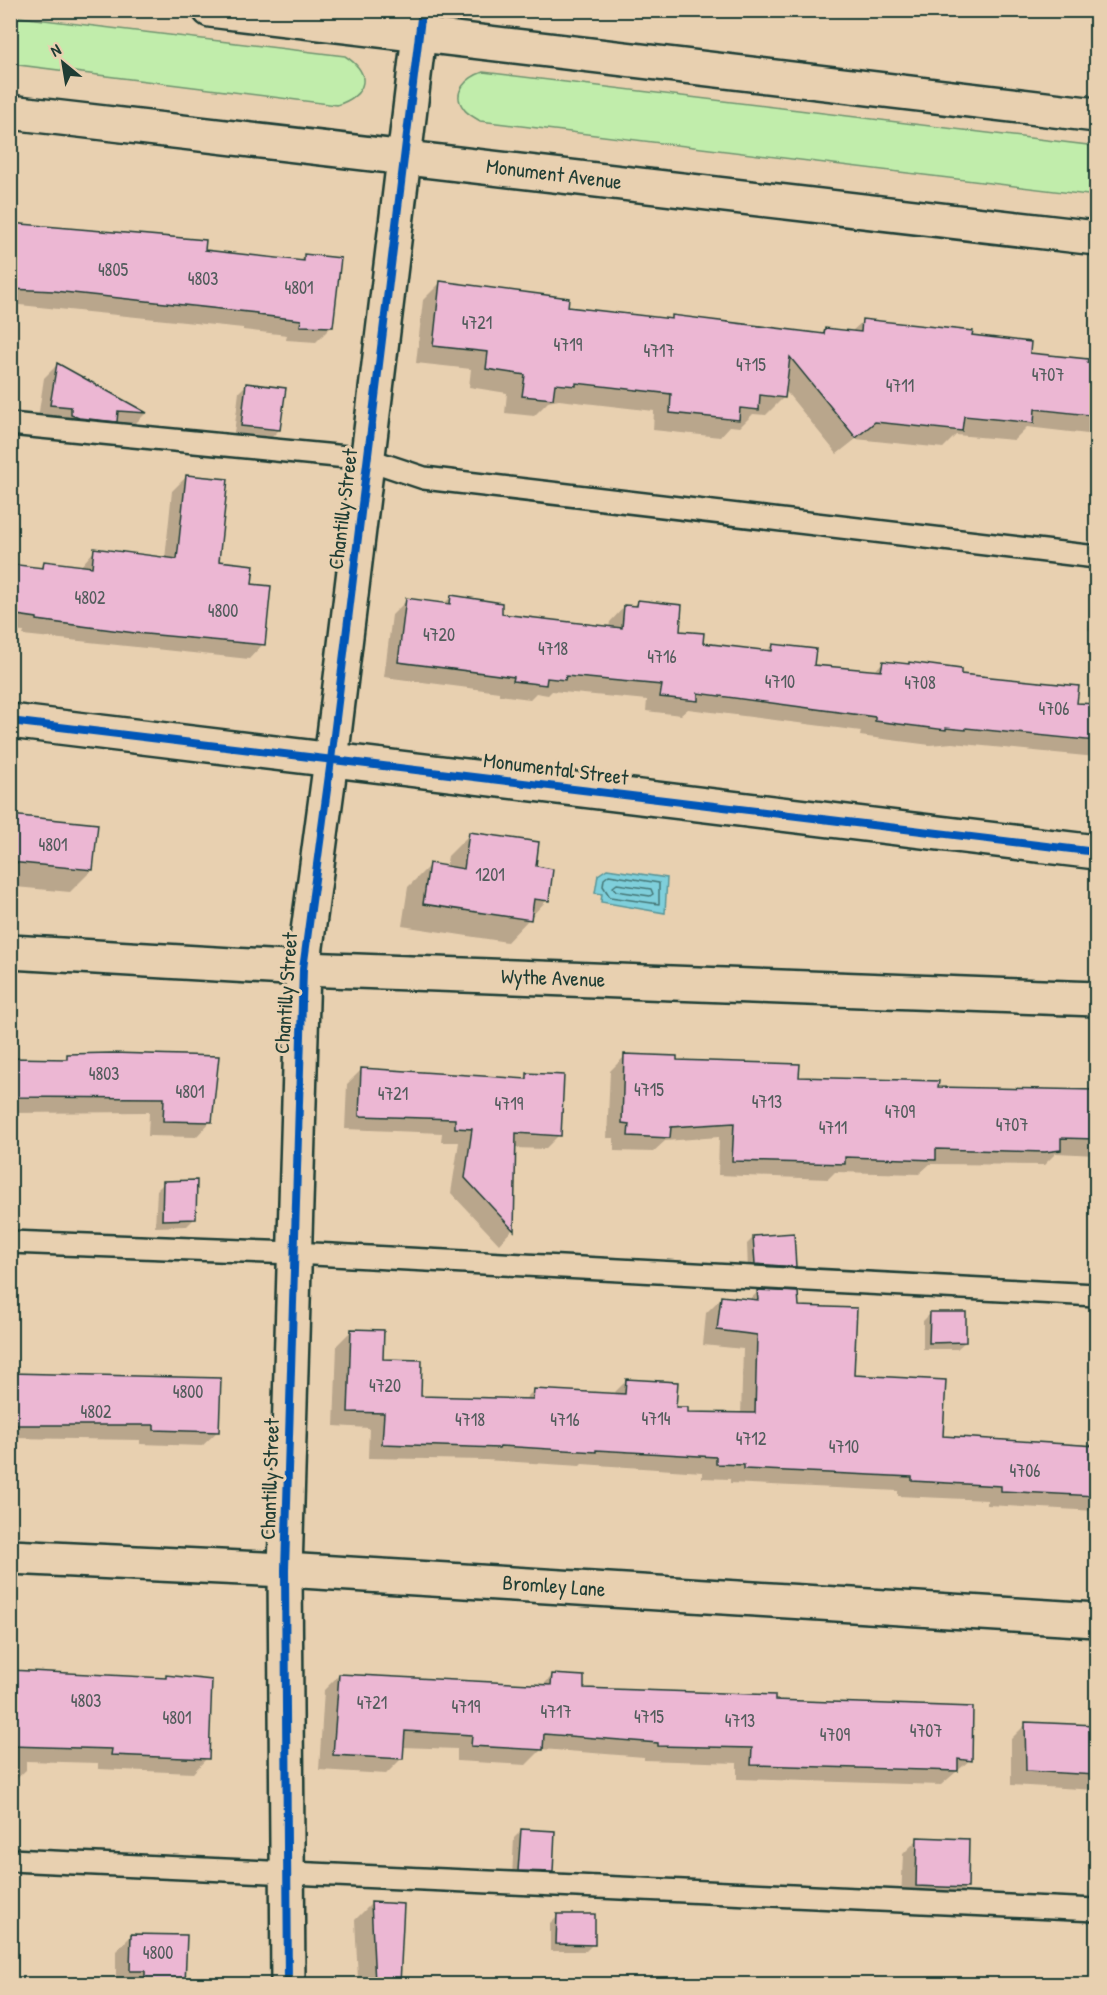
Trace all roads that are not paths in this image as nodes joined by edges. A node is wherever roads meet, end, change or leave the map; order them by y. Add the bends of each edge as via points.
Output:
1 (210, 10) edge
2 (420, 23) edge
3 (10, 112) edge
4 (1096, 116) edge
5 (405, 157) junction
6 (1096, 238) edge
7 (10, 424) edge
8 (368, 459) junction
9 (1096, 556) edge
10 (10, 721) edge
11 (331, 760) junction
12 (1096, 852) edge
13 (10, 952) edge
14 (303, 969) junction
15 (1096, 999) edge
16 (10, 1242) edge
17 (294, 1252) junction
18 (1096, 1295) edge
19 (10, 1557) edge
20 (285, 1570) junction
21 (1096, 1620) edge
22 (10, 1860) edge
23 (287, 1874) junction
24 (1096, 1910) edge
25 (288, 1984) edge

1 - 2 street
2 - 4 street
2 - 5 street, Chantilly Street
3 - 5 street, Monument Avenue
5 - 6 street, Monument Avenue
5 - 8 street, Chantilly Street
7 - 8 lane
8 - 9 lane via 424,478
8 - 11 street, Chantilly Street
10 - 11 street, Monumental Street
11 - 12 street, Monumental Street
11 - 14 street, Chantilly Street
13 - 14 street, Wythe Avenue
14 - 15 street, Wythe Avenue
14 - 17 street, Chantilly Street
16 - 17 lane
17 - 18 lane
17 - 20 street, Chantilly Street
19 - 20 street, Bromley Lane
20 - 21 street, Bromley Lane
20 - 23 street, Chantilly Street
22 - 23 lane
23 - 24 lane
23 - 25 street, Chantilly Street

